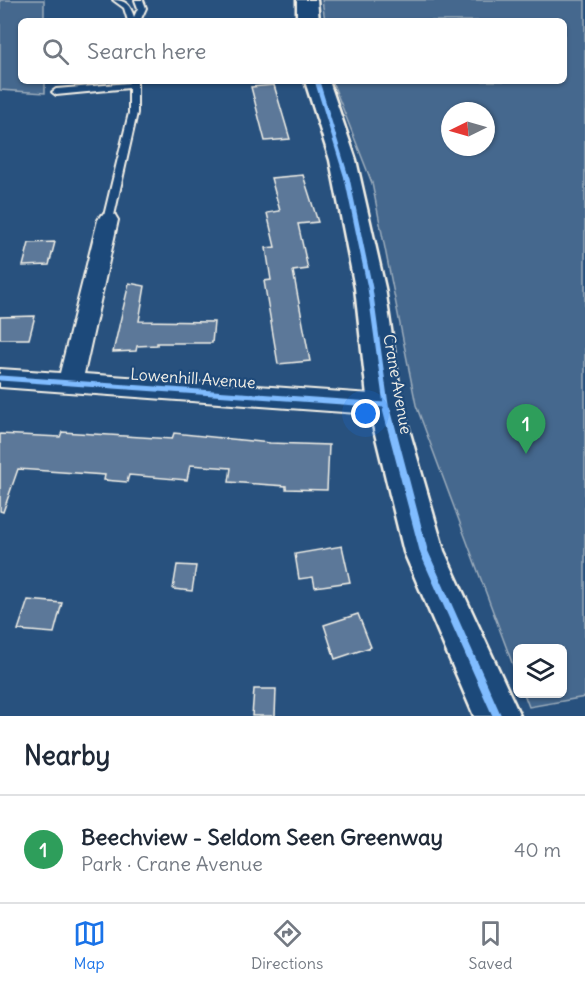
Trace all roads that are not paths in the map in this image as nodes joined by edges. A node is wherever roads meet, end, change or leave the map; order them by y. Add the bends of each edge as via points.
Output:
1 (117, 0) edge
2 (139, 0) edge
3 (307, 0) edge
4 (132, 18) edge
5 (136, 18) edge
6 (308, 18) edge
7 (124, 84) edge
8 (133, 84) edge
9 (317, 84) edge
10 (56, 92) dead end
11 (108, 220) joint
12 (0, 378) edge
13 (70, 383) junction
14 (385, 405) junction
15 (497, 716) edge

1 - 4 lane via 127,7
2 - 5 lane via 142,8
3 - 6 street
7 - 10 lane
8 - 11 lane via 133,113
9 - 14 street, Crane Avenue via 343,160 370,288
11 - 13 street
12 - 13 street, Lowenhill Avenue
13 - 14 street, Lowenhill Avenue
14 - 15 street, Crane Avenue via 424,552

